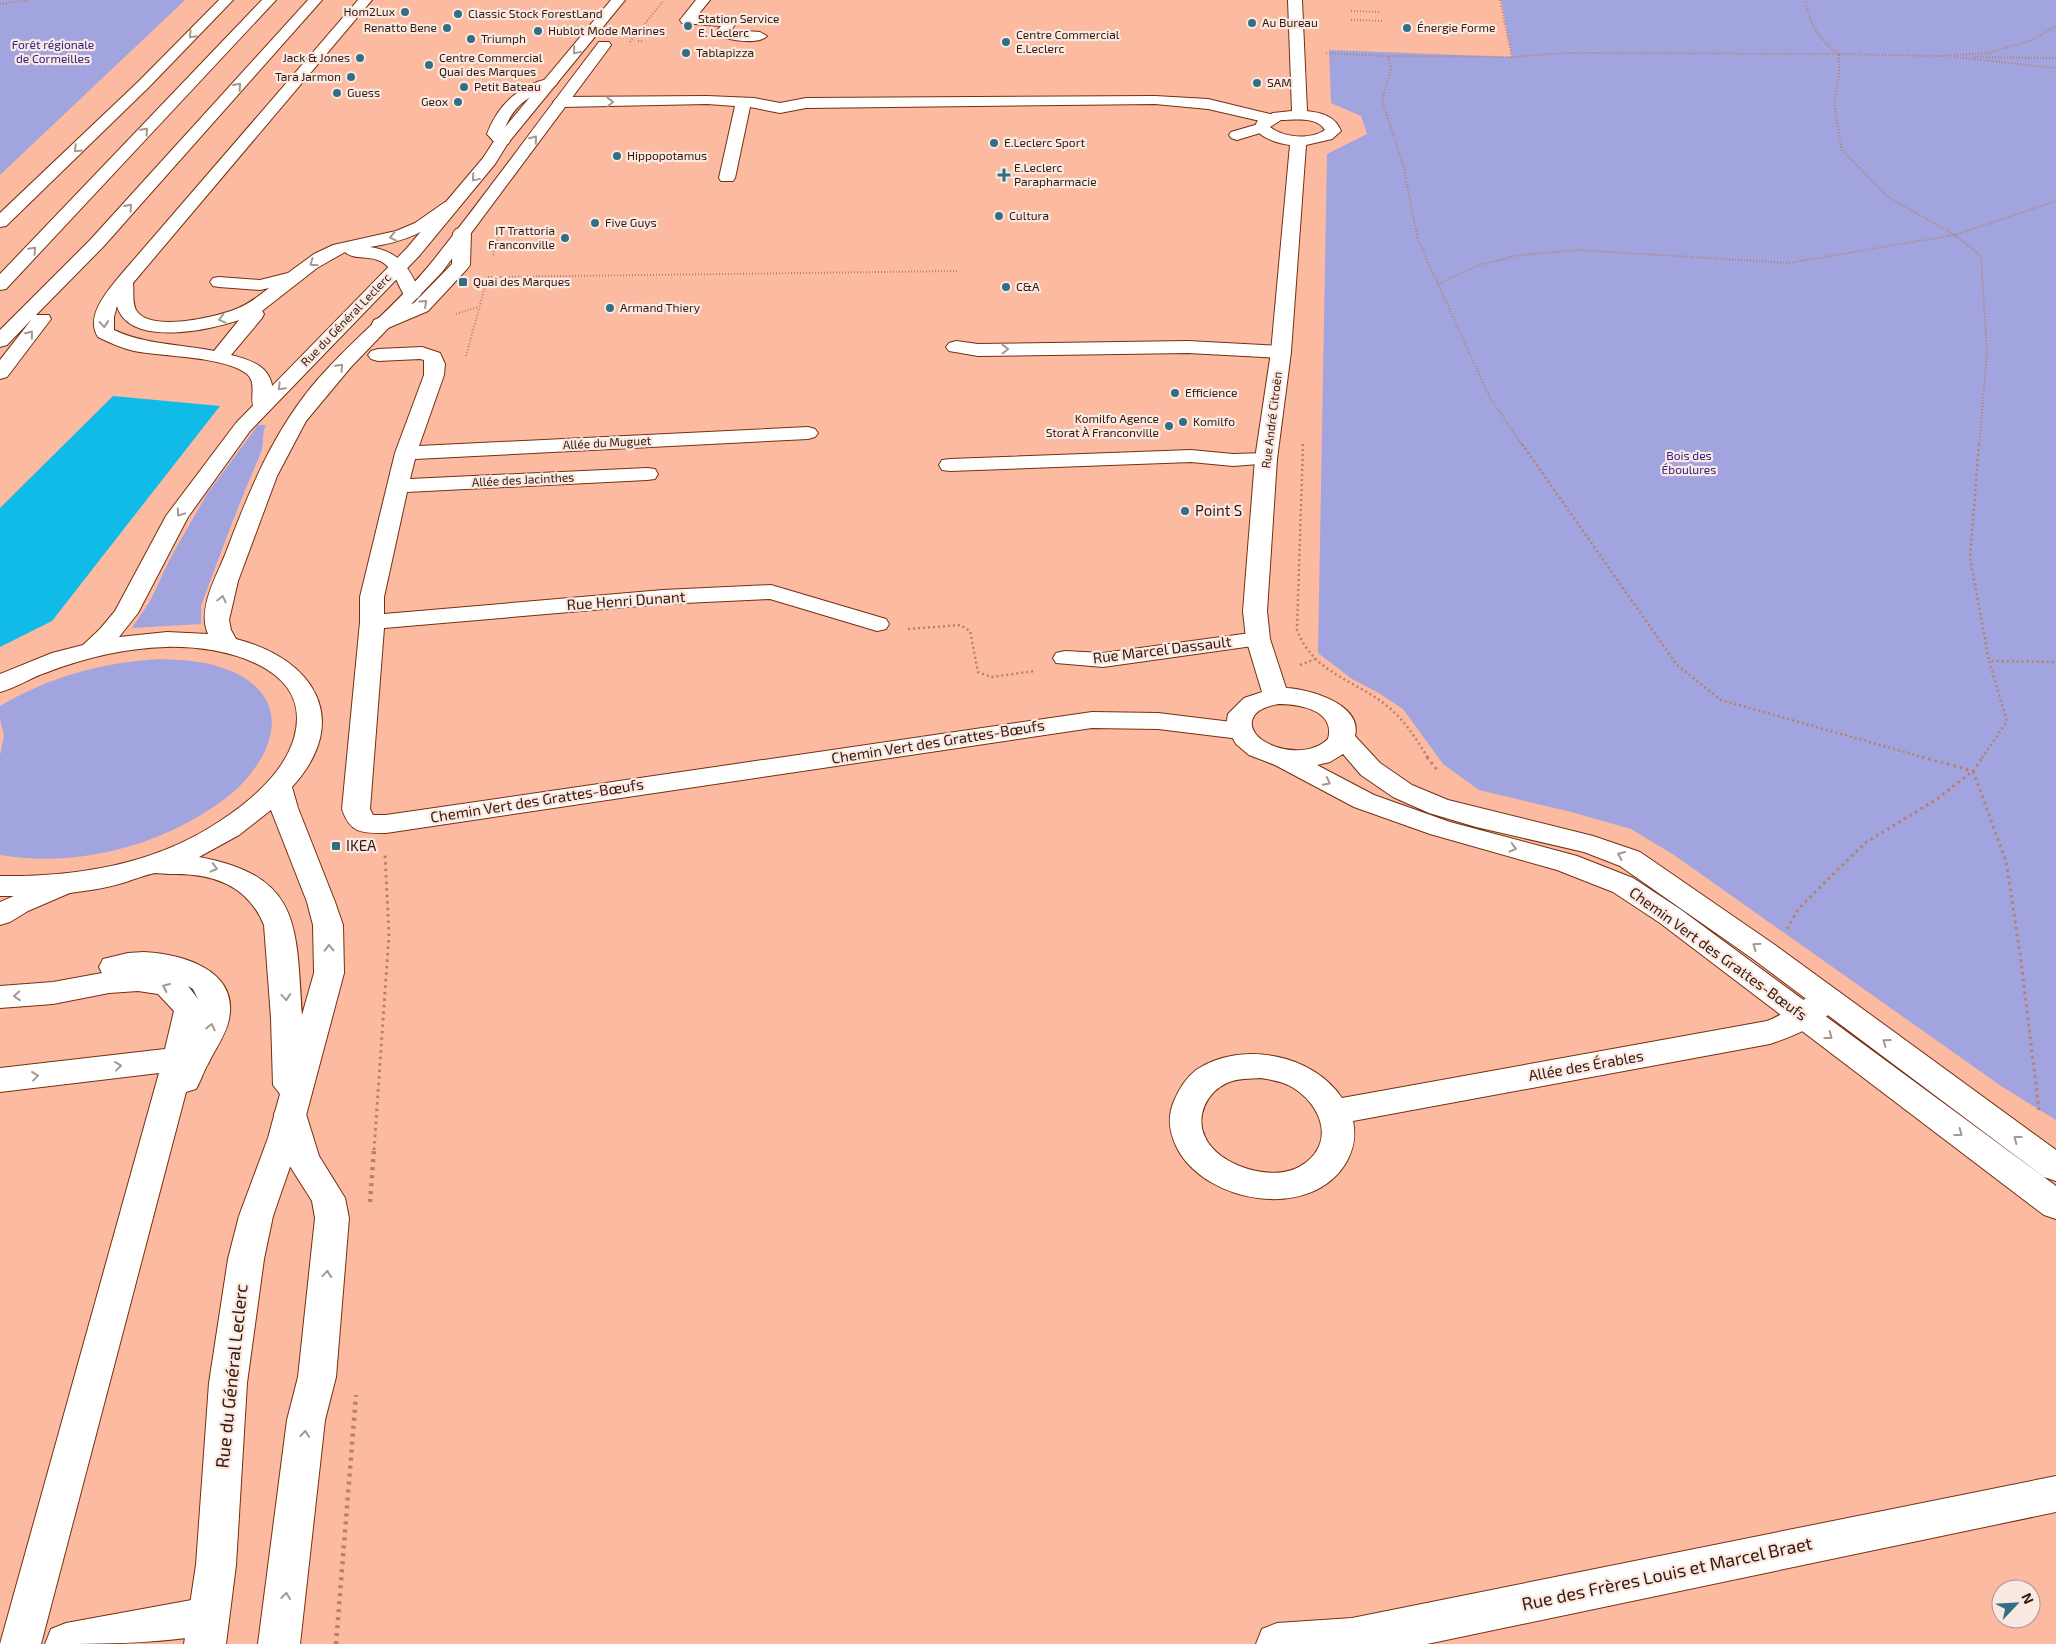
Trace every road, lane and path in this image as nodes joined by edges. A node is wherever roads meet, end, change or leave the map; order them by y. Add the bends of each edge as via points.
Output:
1 (29, 0) edge
2 (226, 0) edge
3 (269, 0) edge
4 (315, 0) edge
5 (365, 0) edge
6 (618, 0) edge
7 (1295, 0) edge
8 (1500, 0) edge
9 (1805, 0) edge
10 (700, 3) edge
11 (0, 4) edge
12 (1351, 11) dead end
13 (1381, 12) dead end
14 (687, 20) junction
15 (1351, 20) dead end
16 (1384, 21) dead end
17 (2056, 26) edge
18 (614, 31) dead end
19 (677, 31) dead end
20 (761, 38) dead end
21 (638, 41) dead end
22 (644, 41) dead end
23 (1318, 53) dead end
24 (1839, 54) junction
25 (1388, 56) junction
26 (1941, 56) junction
27 (1512, 57) junction
28 (2056, 58) edge
29 (2056, 68) edge
30 (561, 102) junction
31 (749, 103) junction
32 (1300, 115) junction
33 (1265, 123) junction
34 (1237, 135) dead end
35 (1298, 141) junction
36 (727, 178) dead end
37 (2056, 201) edge
38 (451, 206) junction
39 (0, 222) edge
40 (462, 233) junction
41 (1955, 235) junction
42 (97, 243) junction
43 (334, 250) junction
44 (399, 266) junction
45 (957, 270) dead end
46 (293, 277) junction
47 (487, 277) dead end
48 (144, 281) dead end
49 (124, 282) junction
50 (219, 282) dead end
51 (1438, 284) junction
52 (0, 285) edge
53 (412, 294) junction
54 (479, 307) dead end
55 (252, 309) junction
56 (381, 324) junction
57 (0, 341) edge
58 (1282, 346) junction
59 (956, 347) dead end
60 (378, 355) dead end
61 (220, 357) junction
62 (465, 361) dead end
63 (0, 373) edge
64 (262, 406) junction
65 (808, 433) dead end
66 (406, 453) junction
67 (1266, 458) junction
68 (950, 465) dead end
69 (647, 474) dead end
70 (398, 486) junction
71 (372, 622) junction
72 (877, 624) joint
73 (1258, 639) junction
74 (227, 645) junction
75 (91, 650) junction
76 (1065, 658) dead end
77 (1316, 659) dead end
78 (1989, 661) junction
79 (2056, 662) edge
80 (1298, 665) dead end
81 (1036, 671) dead end
82 (0, 684) edge
83 (1276, 696) junction
84 (1240, 731) junction
85 (1342, 738) junction
86 (1284, 759) junction
87 (1973, 771) junction
88 (279, 787) junction
89 (1565, 850) junction
90 (148, 866) junction
91 (62, 885) junction
92 (0, 886) edge
93 (0, 915) edge
94 (1785, 932) dead end
95 (51, 993) junction
96 (0, 997) edge
97 (1815, 1008) junction
98 (180, 1059) junction
99 (0, 1080) edge
100 (2039, 1111) dead end
101 (1335, 1112) junction
102 (290, 1114) junction
103 (2056, 1168) edge
104 (2056, 1205) edge
105 (2056, 1494) edge
106 (207, 1631) edge
107 (1353, 1641) edge
108 (20, 1644) edge
109 (35, 1644) edge
110 (66, 1644) edge
111 (279, 1644) edge
112 (1277, 1644) edge

1 - 11 path
2 -> 39 main road
52 -> 3 main road
42 -> 4 main road
5 - 49 main road
6 -> 38 main road, Rue du Général Leclerc
7 - 32 main road
8 - 27 path
9 - 24 path via 1819,41
10 - 14 main road
12 - 13 path
14 - 19 main road
14 - 20 main road via 730,22 716,37
15 - 16 path
17 - 26 path via 2032,40 1988,53
18 - 30 main road, Rue du Général Leclerc
21 - 22 path
23 - 25 path
24 - 26 path
24 - 27 path via 1566,53
24 - 41 path via 1834,102 1842,150 1888,197
25 - 27 path
25 - 51 path via 1391,69 1382,100 1403,164 1418,240
26 - 28 path
26 - 29 path
30 -> 31 main road via 707,100
40 -> 30 main road, Rue du Général Leclerc
31 - 33 main road via 780,108 806,103 1155,100 1208,104
31 - 36 main road
32 - 33 main road
32 - 35 main road via 1325,121 1332,131 1324,137
33 - 34 main road
33 - 35 main road via 1274,137
35 - 58 main road, Rue André Citroën
37 - 41 path
38 -> 43 main road via 407,233
38 - 44 main road, Rue du Général Leclerc
40 - 53 main road, Rue du Général Leclerc
56 -> 40 main road via 421,307 461,265
41 - 51 path via 1789,263 1578,250 1519,255 1479,265
41 - 78 path via 1981,256 1987,353 1970,558
42 - 57 main road
63 -> 42 main road
43 - 44 main road via 370,252 385,256
43 -> 46 main road
44 - 53 main road
44 -> 64 main road, Rue du Général Leclerc
45 - 47 path
46 - 50 main road via 260,285
46 - 55 main road
48 - 49 main road
55 -> 49 main road via 206,324 151,326 130,315
49 -> 61 main road via 105,307 105,333 134,345
51 - 87 path via 1489,396 1677,665 1720,700
53 - 56 main road, Rue du Général Leclerc
54 - 62 path
55 - 61 main road via 256,314
74 -> 56 main road, Rue du Général Leclerc via 218,628 219,612 232,565 266,474 308,403
59 -> 58 main road via 978,350
58 - 67 main road, Rue André Citroën
60 - 66 main road, Chemin Vert des Grattes-Bœufs via 422,353 433,357 434,375
61 - 64 main road via 256,372 261,380
64 -> 75 main road, Rue du Général Leclerc via 177,516 126,613
65 - 66 main road, Allée du Muguet
66 - 70 main road, Chemin Vert des Grattes-Bœufs
67 - 68 main road via 1233,460 1191,456
67 - 73 main road, Rue André Citroën via 1255,611
69 - 70 main road, Allée des Jacinthes
70 - 71 main road, Chemin Vert des Grattes-Bœufs via 372,597
71 - 72 main road, Rue Henri Dunant via 663,597 771,592
71 - 84 main road, Chemin Vert des Grattes-Bœufs via 356,809 366,824 386,824 1092,720 1158,721
72 - 81 path via 892,631 960,625 970,631 978,672 991,677
73 - 76 main road, Rue Marcel Dassault via 1103,660
73 - 83 main road, Rue André Citroën
74 - 75 main road via 176,640
74 - 88 main road via 277,664 295,679 306,697 310,718 307,740 297,763
75 - 82 main road via 34,668
77 - 80 path
78 - 79 path
78 - 87 path via 2007,721
83 - 84 main road via 1264,698 1246,708 1241,715
83 - 85 main road via 1303,697 1326,707 1341,722
84 - 86 main road via 1256,749
85 - 86 main road via 1326,753
85 - 89 main road via 1369,770 1392,786 1426,802
86 -> 89 main road, Chemin Vert des Grattes-Bœufs via 1364,801 1440,828
87 - 94 path via 1937,799 1865,843 1799,908
87 - 100 path via 2006,861
88 - 90 main road via 224,831
102 -> 88 main road, Rue du Général Leclerc via 329,973 329,948 328,925 321,902 284,808
89 - 97 main road, Chemin Vert des Grattes-Bœufs
90 - 91 main road via 106,878
90 -> 102 main road, Rue du Général Leclerc via 188,864 217,868 250,884 270,907 280,934 289,1032
91 - 92 main road
91 - 93 main road
95 -> 96 main road
98 -> 95 main road via 190,1011 180,996 164,984 117,982
109 -> 95 main road via 189,1066 208,1038 215,1010 207,985 178,967 160,964 124,964 92,974
97 - 101 main road, Allée des Érables via 1792,1024 1770,1032
103 -> 97 main road
97 -> 104 main road, Chemin Vert des Grattes-Bœufs
99 -> 98 main road
98 - 108 main road
101 - 101 main road via 1324,1095 1306,1080 1261,1066 1236,1068 1215,1075 1198,1087 1188,1103 1185,1122 1190,1142 1202,1159 1220,1173 1242,1182 1282,1185 1310,1177 1327,1164 1336,1148 1339,1130
102 - 106 main road, Rue du Général Leclerc via 256,1216 246,1259 228,1383 216,1565
111 -> 102 main road via 306,1420 317,1378 332,1218 328,1198 303,1160
105 - 107 main road, Rue des Frères Louis et Marcel Braet
106 - 110 main road
107 - 112 main road, Rue des Frères Louis et Marcel Braet

